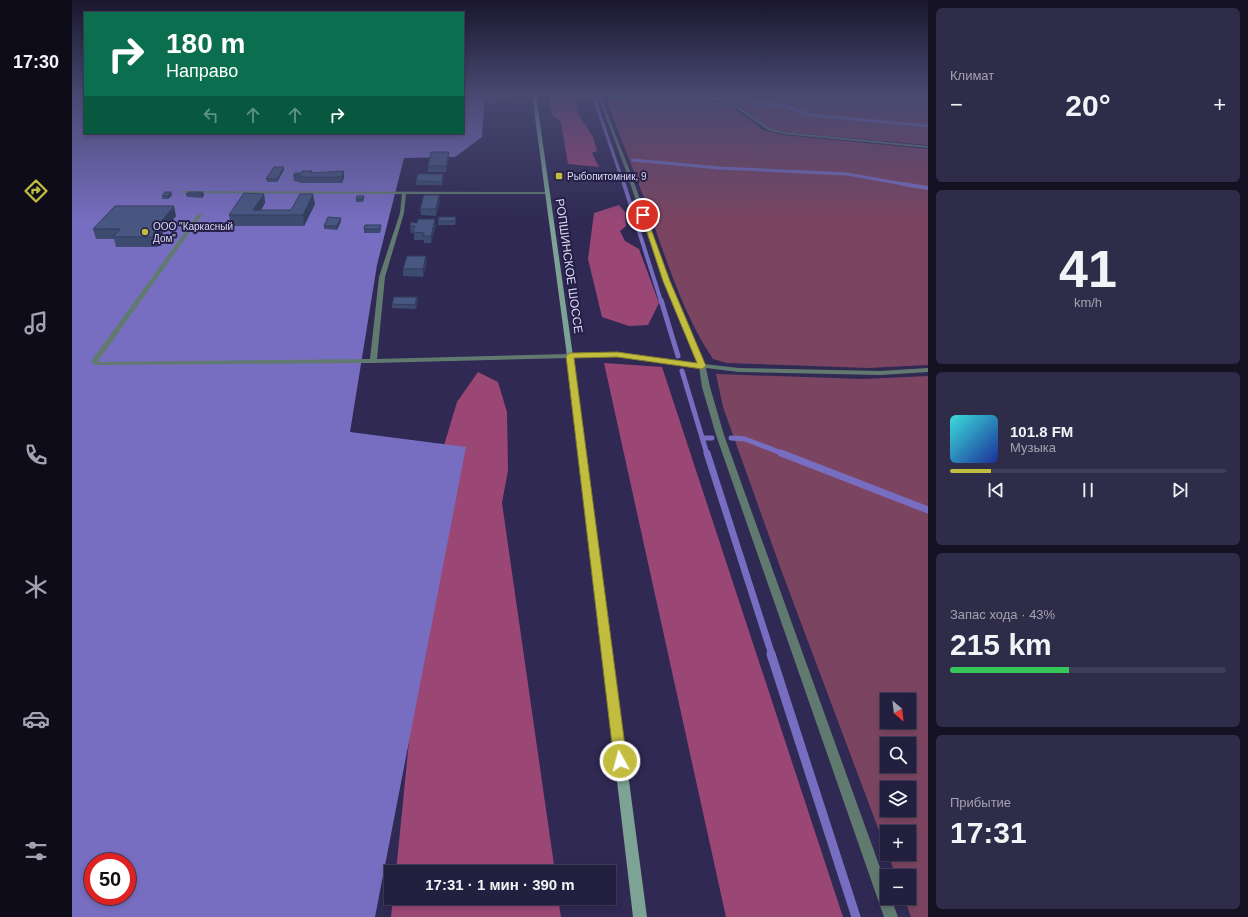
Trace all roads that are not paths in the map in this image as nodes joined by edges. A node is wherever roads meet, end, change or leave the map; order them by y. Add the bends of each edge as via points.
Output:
1 (540, 138) edge
2 (615, 138) edge
3 (833, 138) edge
4 (928, 147) edge
5 (183, 192) dead end
6 (404, 192) junction
7 (547, 193) junction
8 (200, 215) dead end
9 (570, 356) junction
10 (373, 361) junction
11 (702, 366) junction
12 (928, 370) edge
13 (640, 917) edge
14 (891, 917) edge

1 - 7 main road, РОПШИНСКОЕ ШОССЕ
2 - 11 street via 666,281
3 - 4 street
5 - 6 street
6 - 7 street
6 - 10 street via 402,213 382,277
7 - 9 main road, РОПШИНСКОЕ ШОССЕ
8 - 10 street via 94,361 97,364
9 - 10 street
9 - 11 street via 617,355
9 - 13 main road, РОПШИНСКОЕ ШОССЕ
11 - 12 street via 740,370 872,373
11 - 14 street via 720,435

